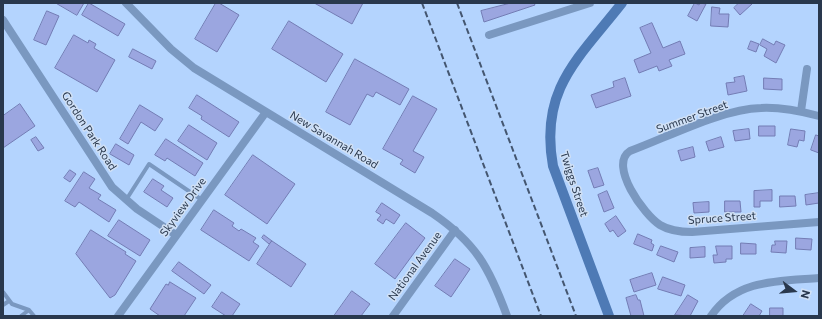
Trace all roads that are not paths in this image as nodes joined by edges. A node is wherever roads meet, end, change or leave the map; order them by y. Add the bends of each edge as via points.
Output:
1 (126, 3) edge
2 (590, 3) edge
3 (622, 3) edge
4 (3, 20) edge
5 (489, 35) dead end
6 (807, 69) dead end
7 (800, 111) junction
8 (266, 112) junction
9 (819, 116) edge
10 (624, 158) joint
11 (126, 200) junction
12 (202, 200) junction
13 (819, 222) edge
14 (455, 230) junction
15 (176, 235) junction
16 (819, 278) edge
17 (3, 292) edge
18 (9, 301) junction
19 (3, 305) edge
20 (29, 310) junction
21 (21, 316) edge
22 (34, 316) edge
23 (118, 316) edge
24 (393, 316) edge
25 (507, 316) edge
26 (609, 316) edge
27 (711, 316) edge

1 - 8 street, New Savannah Road via 181,59
2 - 5 street
3 - 26 main road, Twiggs Street via 565,76 554,102 549,131 556,174
4 - 11 street, Gordon Park Road via 106,178
6 - 7 street
7 - 9 street, Summer Street
7 - 10 street, Summer Street via 761,108 736,112 630,151
8 - 12 street, Skyview Drive
8 - 14 street, New Savannah Road via 432,213
10 - 13 street, Spruce Street via 623,169 637,202 653,220 666,228 692,232
11 - 12 lane via 148,164
11 - 15 street, Gordon Park Road
12 - 15 street, Skyview Drive
14 - 24 street, National Avenue
14 - 25 street, New Savannah Road via 484,262
15 - 23 street, Skyview Drive
16 - 27 street via 753,285 728,298
17 - 18 lane
18 - 19 lane
18 - 20 lane
20 - 21 lane
20 - 22 lane

